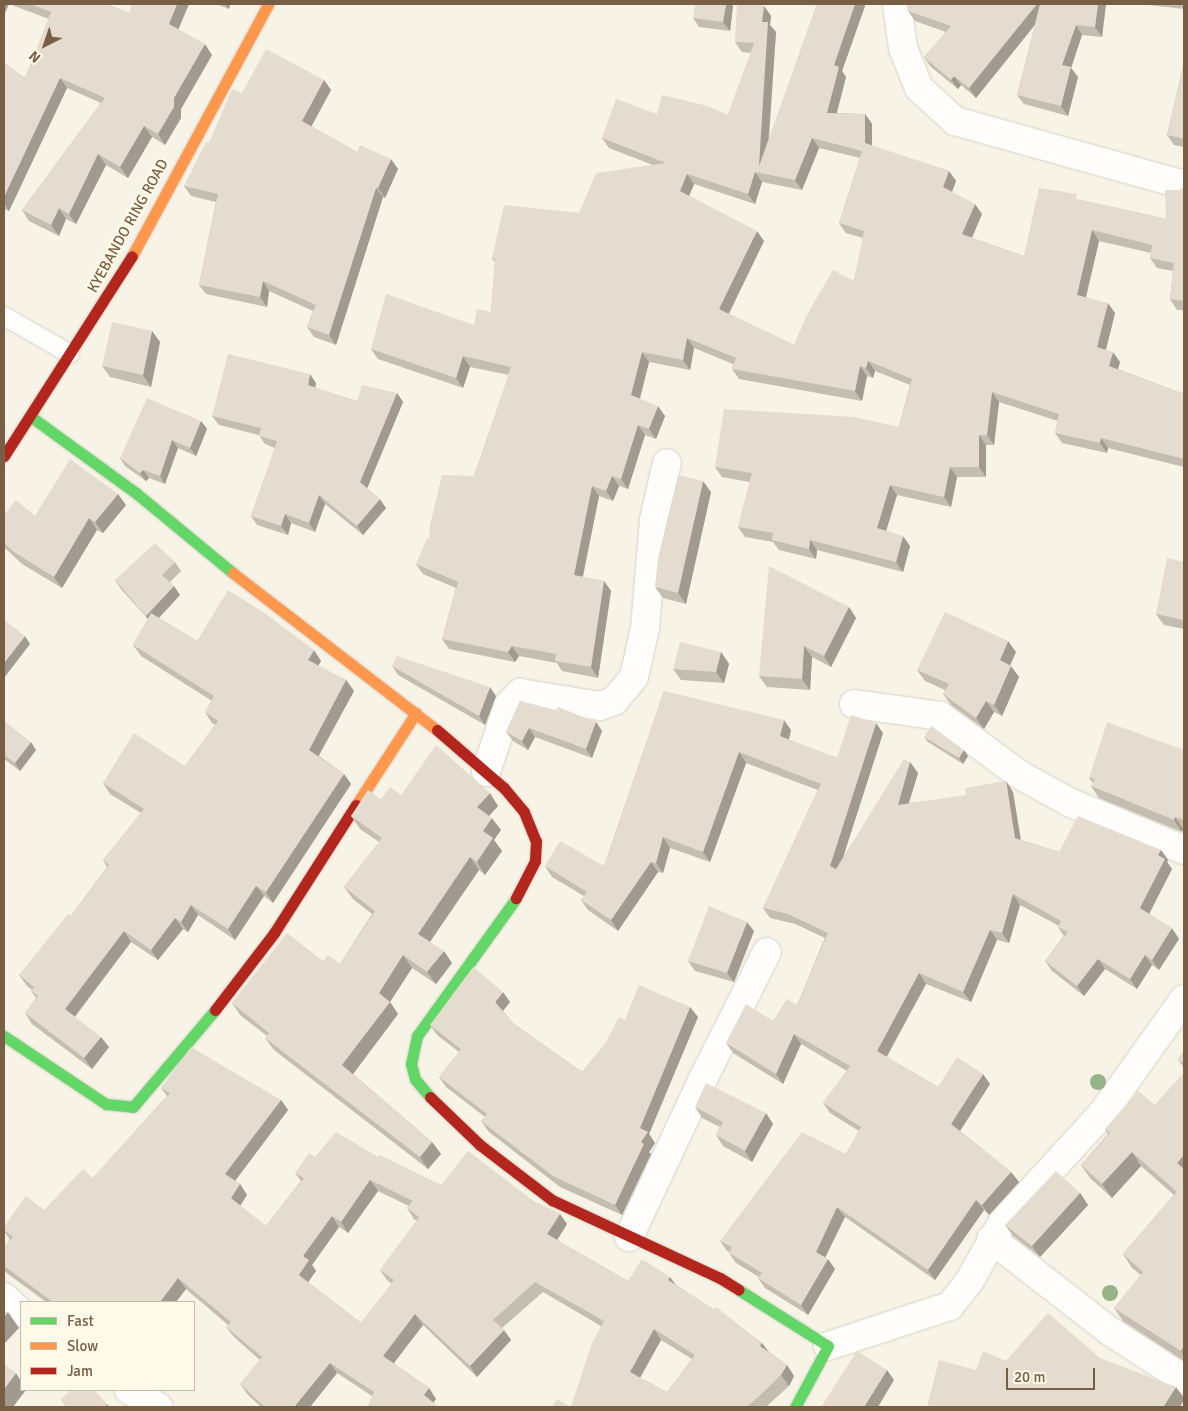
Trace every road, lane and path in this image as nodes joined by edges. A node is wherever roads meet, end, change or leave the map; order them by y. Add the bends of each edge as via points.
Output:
1 (268, 4) edge
2 (897, 4) edge
3 (1184, 185) edge
4 (4, 316) edge
5 (70, 354) junction
6 (30, 416) junction
7 (4, 456) edge
8 (667, 463) dead end
9 (854, 704) dead end
10 (416, 713) junction
11 (486, 772) junction
12 (1184, 850) edge
13 (767, 952) dead end
14 (1184, 998) edge
15 (4, 1036) edge
16 (629, 1237) junction
17 (991, 1239) junction
18 (4, 1297) edge
19 (20, 1311) edge
20 (828, 1346) junction
21 (1184, 1379) edge
22 (132, 1391) edge
23 (158, 1407) edge
24 (795, 1407) edge

1 - 5 street, KYEBANDO RING ROAD via 126,267
2 - 3 street via 903,48 919,88 955,121
4 - 5 lane
5 - 6 street, KYEBANDO RING ROAD
6 - 7 street, KYEBANDO RING ROAD
6 - 10 street via 136,493 245,583
8 - 11 street via 654,520 645,628 634,677 614,701 600,706 520,693 508,706
9 - 12 street via 940,716 1020,775 1071,803
10 - 11 street
10 - 15 street via 274,933 180,1055 133,1107 106,1104
11 - 16 street via 524,812 536,841 535,861 519,894 489,940 417,1036 411,1064 415,1078 427,1094 480,1145 552,1200
13 - 16 street
14 - 17 street via 1102,1114 1012,1210
16 - 20 street via 720,1278
17 - 20 street via 970,1280 950,1306
17 - 21 street via 1103,1326
18 - 19 street
20 - 24 street
22 - 23 street

